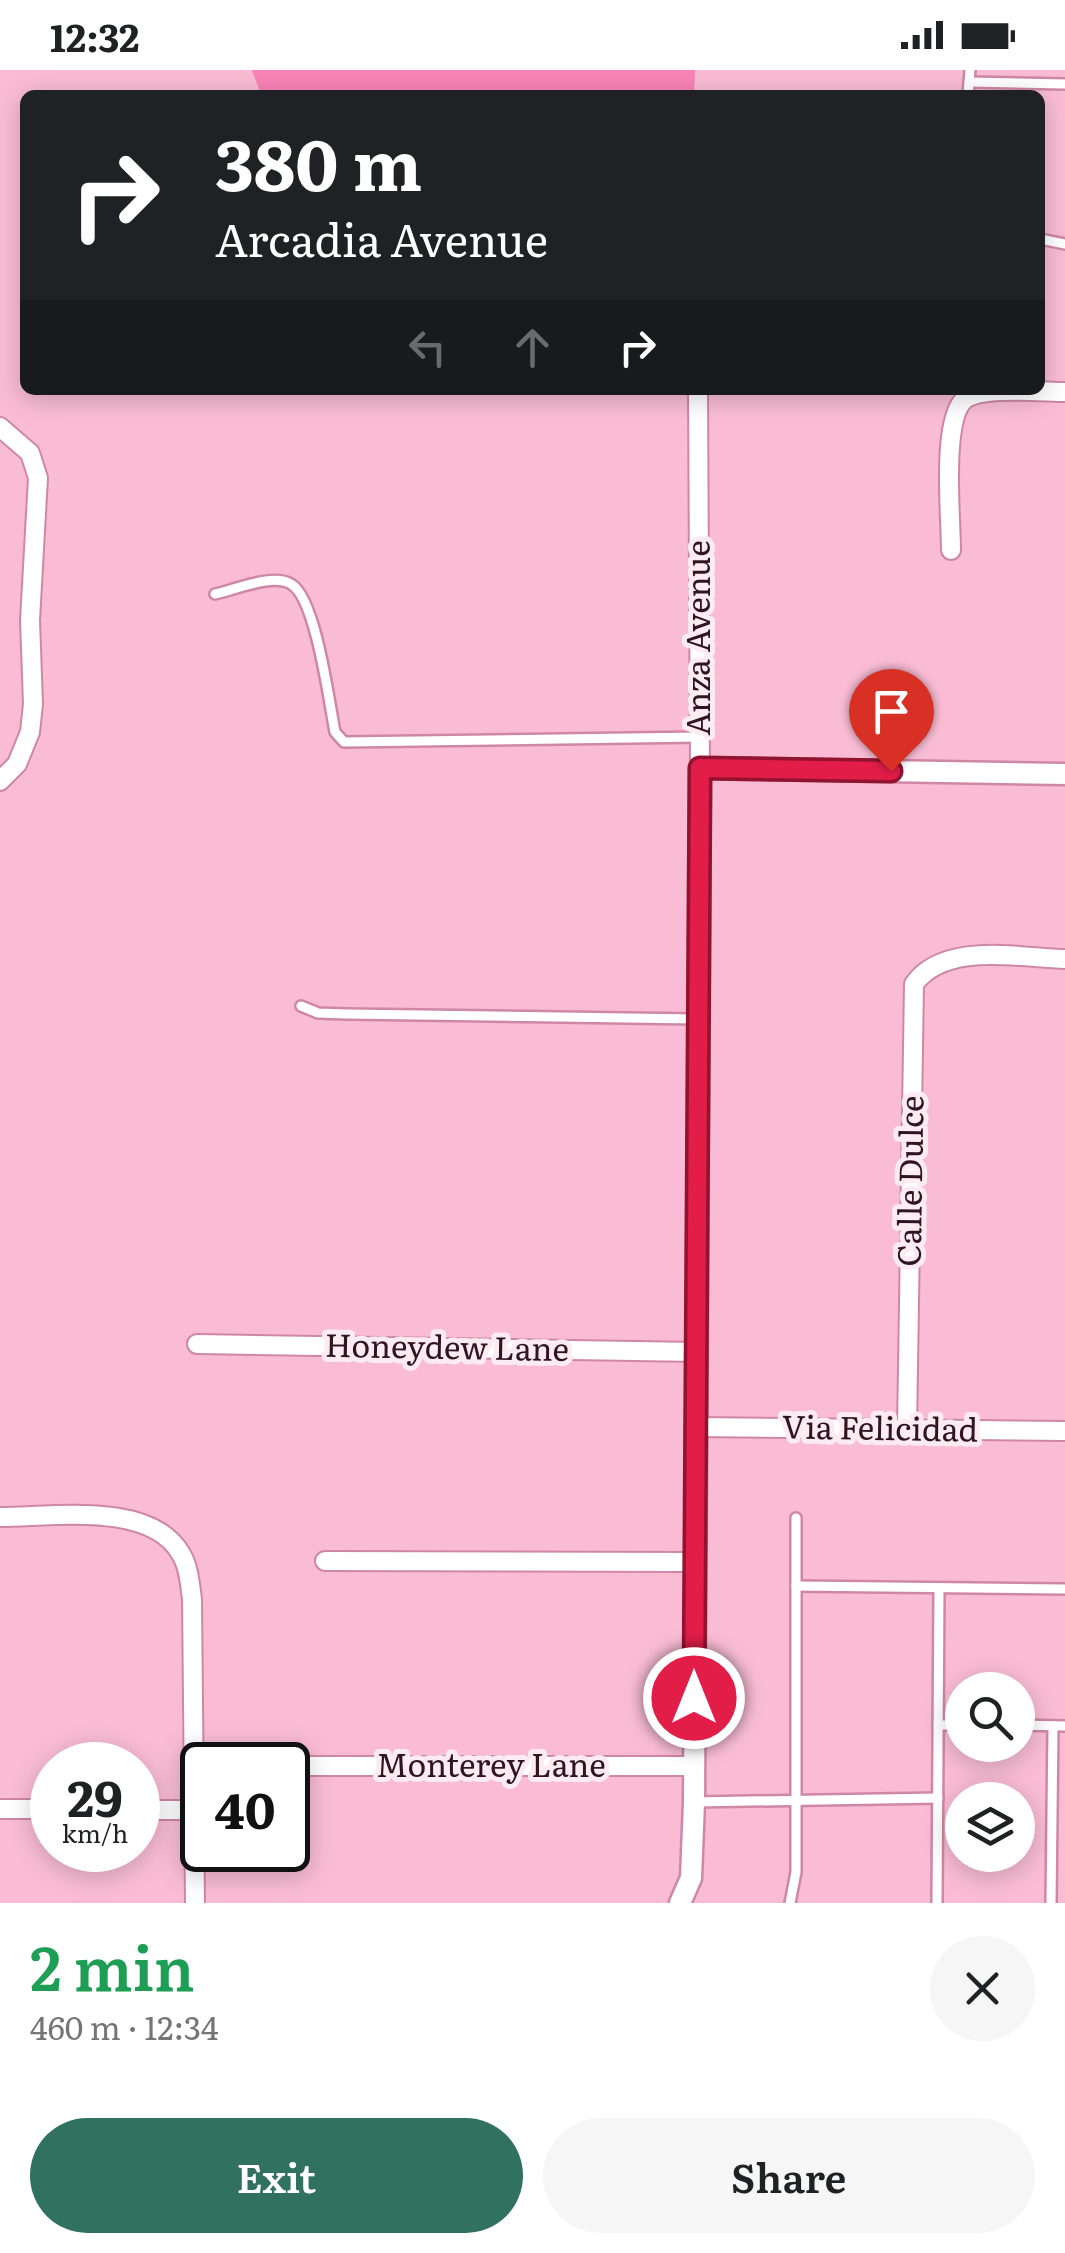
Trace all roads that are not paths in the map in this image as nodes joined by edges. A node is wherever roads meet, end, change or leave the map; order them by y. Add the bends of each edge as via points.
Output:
1 (970, 70) edge
2 (969, 82) junction
3 (1065, 84) edge
4 (968, 90) edge
5 (698, 395) edge
6 (977, 395) edge
7 (0, 427) edge
8 (951, 550) dead end
9 (215, 594) dead end
10 (700, 737) junction
11 (700, 768) junction
12 (1065, 774) edge
13 (0, 782) edge
14 (1065, 958) edge
15 (301, 1006) dead end
16 (699, 1018) junction
17 (197, 1344) dead end
18 (698, 1352) junction
19 (694, 1426) junction
20 (907, 1430) junction
21 (1065, 1432) edge
22 (0, 1517) edge
23 (796, 1518) dead end
24 (325, 1561) dead end
25 (694, 1562) junction
26 (796, 1586) junction
27 (939, 1588) junction
28 (1065, 1589) edge
29 (938, 1725) junction
30 (945, 1725) edge
31 (1035, 1725) edge
32 (1053, 1726) junction
33 (1065, 1726) edge
34 (197, 1742) edge
35 (310, 1766) edge
36 (694, 1766) junction
37 (938, 1798) junction
38 (796, 1800) junction
39 (694, 1802) junction
40 (0, 1809) edge
41 (30, 1809) edge
42 (195, 1872) edge
43 (195, 1903) edge
44 (680, 1903) edge
45 (790, 1903) edge
46 (938, 1903) edge
47 (1050, 1903) edge

1 - 2 lane
2 - 3 lane
2 - 4 lane
5 - 10 street, Anza Avenue
6 - 8 street via 965,399 951,421
7 - 13 street via 30,454 38,478 30,732 17,764
9 - 10 lane via 276,581 291,584 307,602 336,732 344,742
10 - 11 street, Anza Avenue
11 - 12 street
11 - 16 street, Anza Avenue
14 - 20 street, Calle Dulce via 956,957 925,969 914,984
15 - 16 lane via 347,1014
16 - 18 street, Anza Avenue
17 - 18 street, Honeydew Lane
18 - 19 street, Anza Avenue
19 - 20 street, Via Felicidad
19 - 25 street, Anza Avenue
20 - 21 street, Via Felicidad
22 - 34 street via 142,1520 165,1534 182,1555 192,1599
23 - 26 lane
24 - 25 street
25 - 36 street, Anza Avenue
26 - 27 lane
26 - 38 lane
27 - 28 lane
27 - 29 lane
29 - 30 lane
29 - 37 lane
31 - 32 lane
32 - 33 lane
32 - 47 lane
35 - 36 street, Monterey Lane
36 - 39 street, Anza Avenue
37 - 38 lane
37 - 46 lane
38 - 39 lane
38 - 45 lane
39 - 44 street, Anza Avenue via 691,1878
40 - 41 street
42 - 43 street

